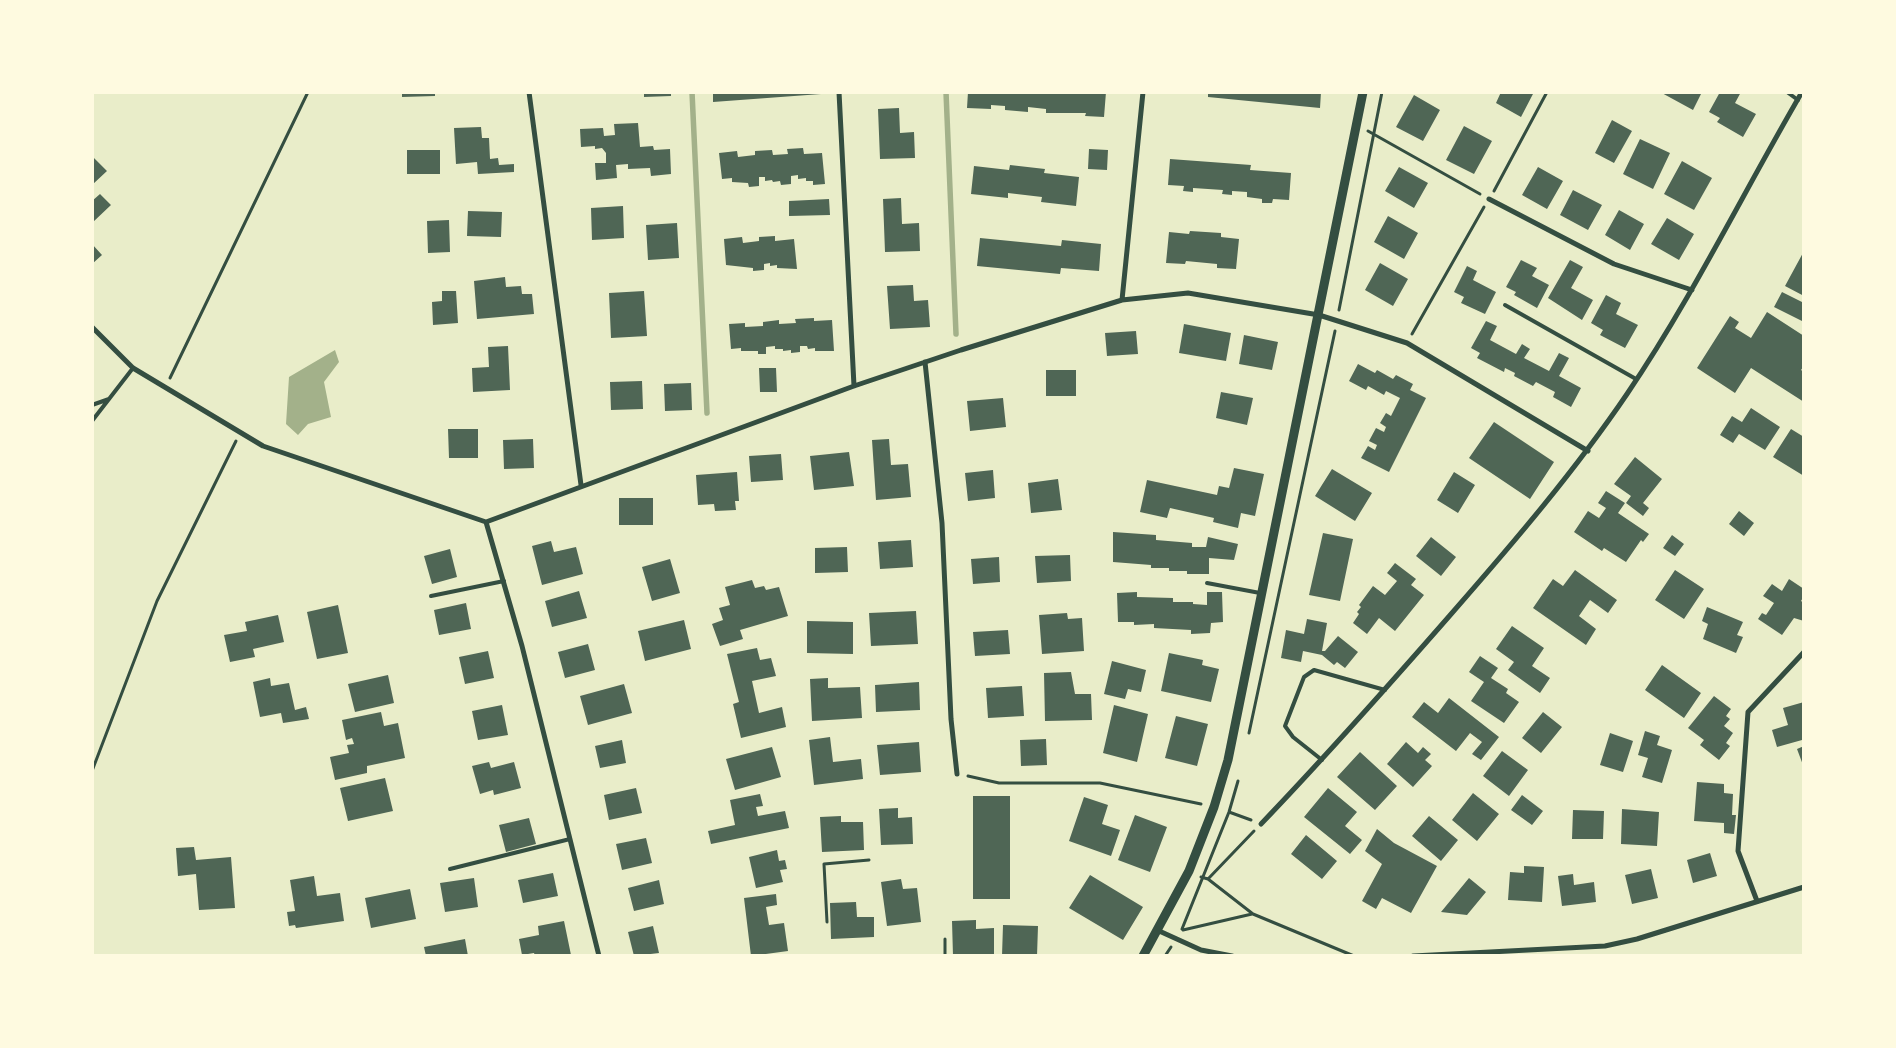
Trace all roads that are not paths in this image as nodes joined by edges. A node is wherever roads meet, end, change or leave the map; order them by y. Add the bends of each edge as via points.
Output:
1 (530, 92) edge
2 (839, 92) edge
3 (1143, 92) edge
4 (1363, 92) edge
5 (1787, 92) edge
6 (1802, 92) edge
7 (1798, 100) junction
8 (1489, 199) road end
9 (1692, 290) junction
10 (1122, 300) junction
11 (1505, 305) dead end
12 (1319, 315) junction
13 (92, 327) edge
14 (925, 362) junction
15 (133, 368) junction
16 (1636, 380) junction
17 (854, 386) junction
18 (109, 400) junction
19 (92, 405) edge
20 (92, 421) edge
21 (1588, 451) junction
22 (581, 485) junction
23 (486, 522) junction
24 (504, 581) junction
25 (1207, 583) dead end
26 (1263, 593) junction
27 (431, 596) dead end
28 (1804, 652) edge
29 (1385, 690) junction
30 (1322, 760) junction
31 (958, 774) road end
32 (1261, 824) road end
33 (570, 839) junction
34 (450, 869) dead end
35 (1804, 886) edge
36 (1757, 901) junction
37 (1157, 930) junction
38 (599, 956) edge
39 (1143, 956) edge
40 (1232, 956) edge
41 (1413, 956) edge

1 - 22 street
2 - 17 street
3 - 10 street
4 - 12 street
5 - 7 lane
6 - 7 street
7 - 9 street
8 - 9 street via 1614,264
9 - 16 street
10 - 12 street via 1188,294
10 - 14 street
11 - 16 lane
12 - 21 street via 1407,343
12 - 26 street
13 - 15 street
14 - 17 street
14 - 31 street via 942,523 951,719
15 - 18 lane
15 - 23 street via 263,446
16 - 21 street
17 - 22 street
18 - 19 lane
18 - 20 lane
21 - 29 street via 1532,521
22 - 23 street
23 - 24 street
24 - 27 lane
24 - 33 street
25 - 26 lane
26 - 37 street via 1228,760 1214,807 1189,871
28 - 36 street via 1748,712 1738,850
29 - 30 street
29 - 30 lane via 1314,670 1304,677 1285,726 1293,737
30 - 32 street
33 - 34 lane
33 - 38 street
35 - 36 street
36 - 41 street via 1605,946
37 - 39 street
37 - 40 street via 1201,950

